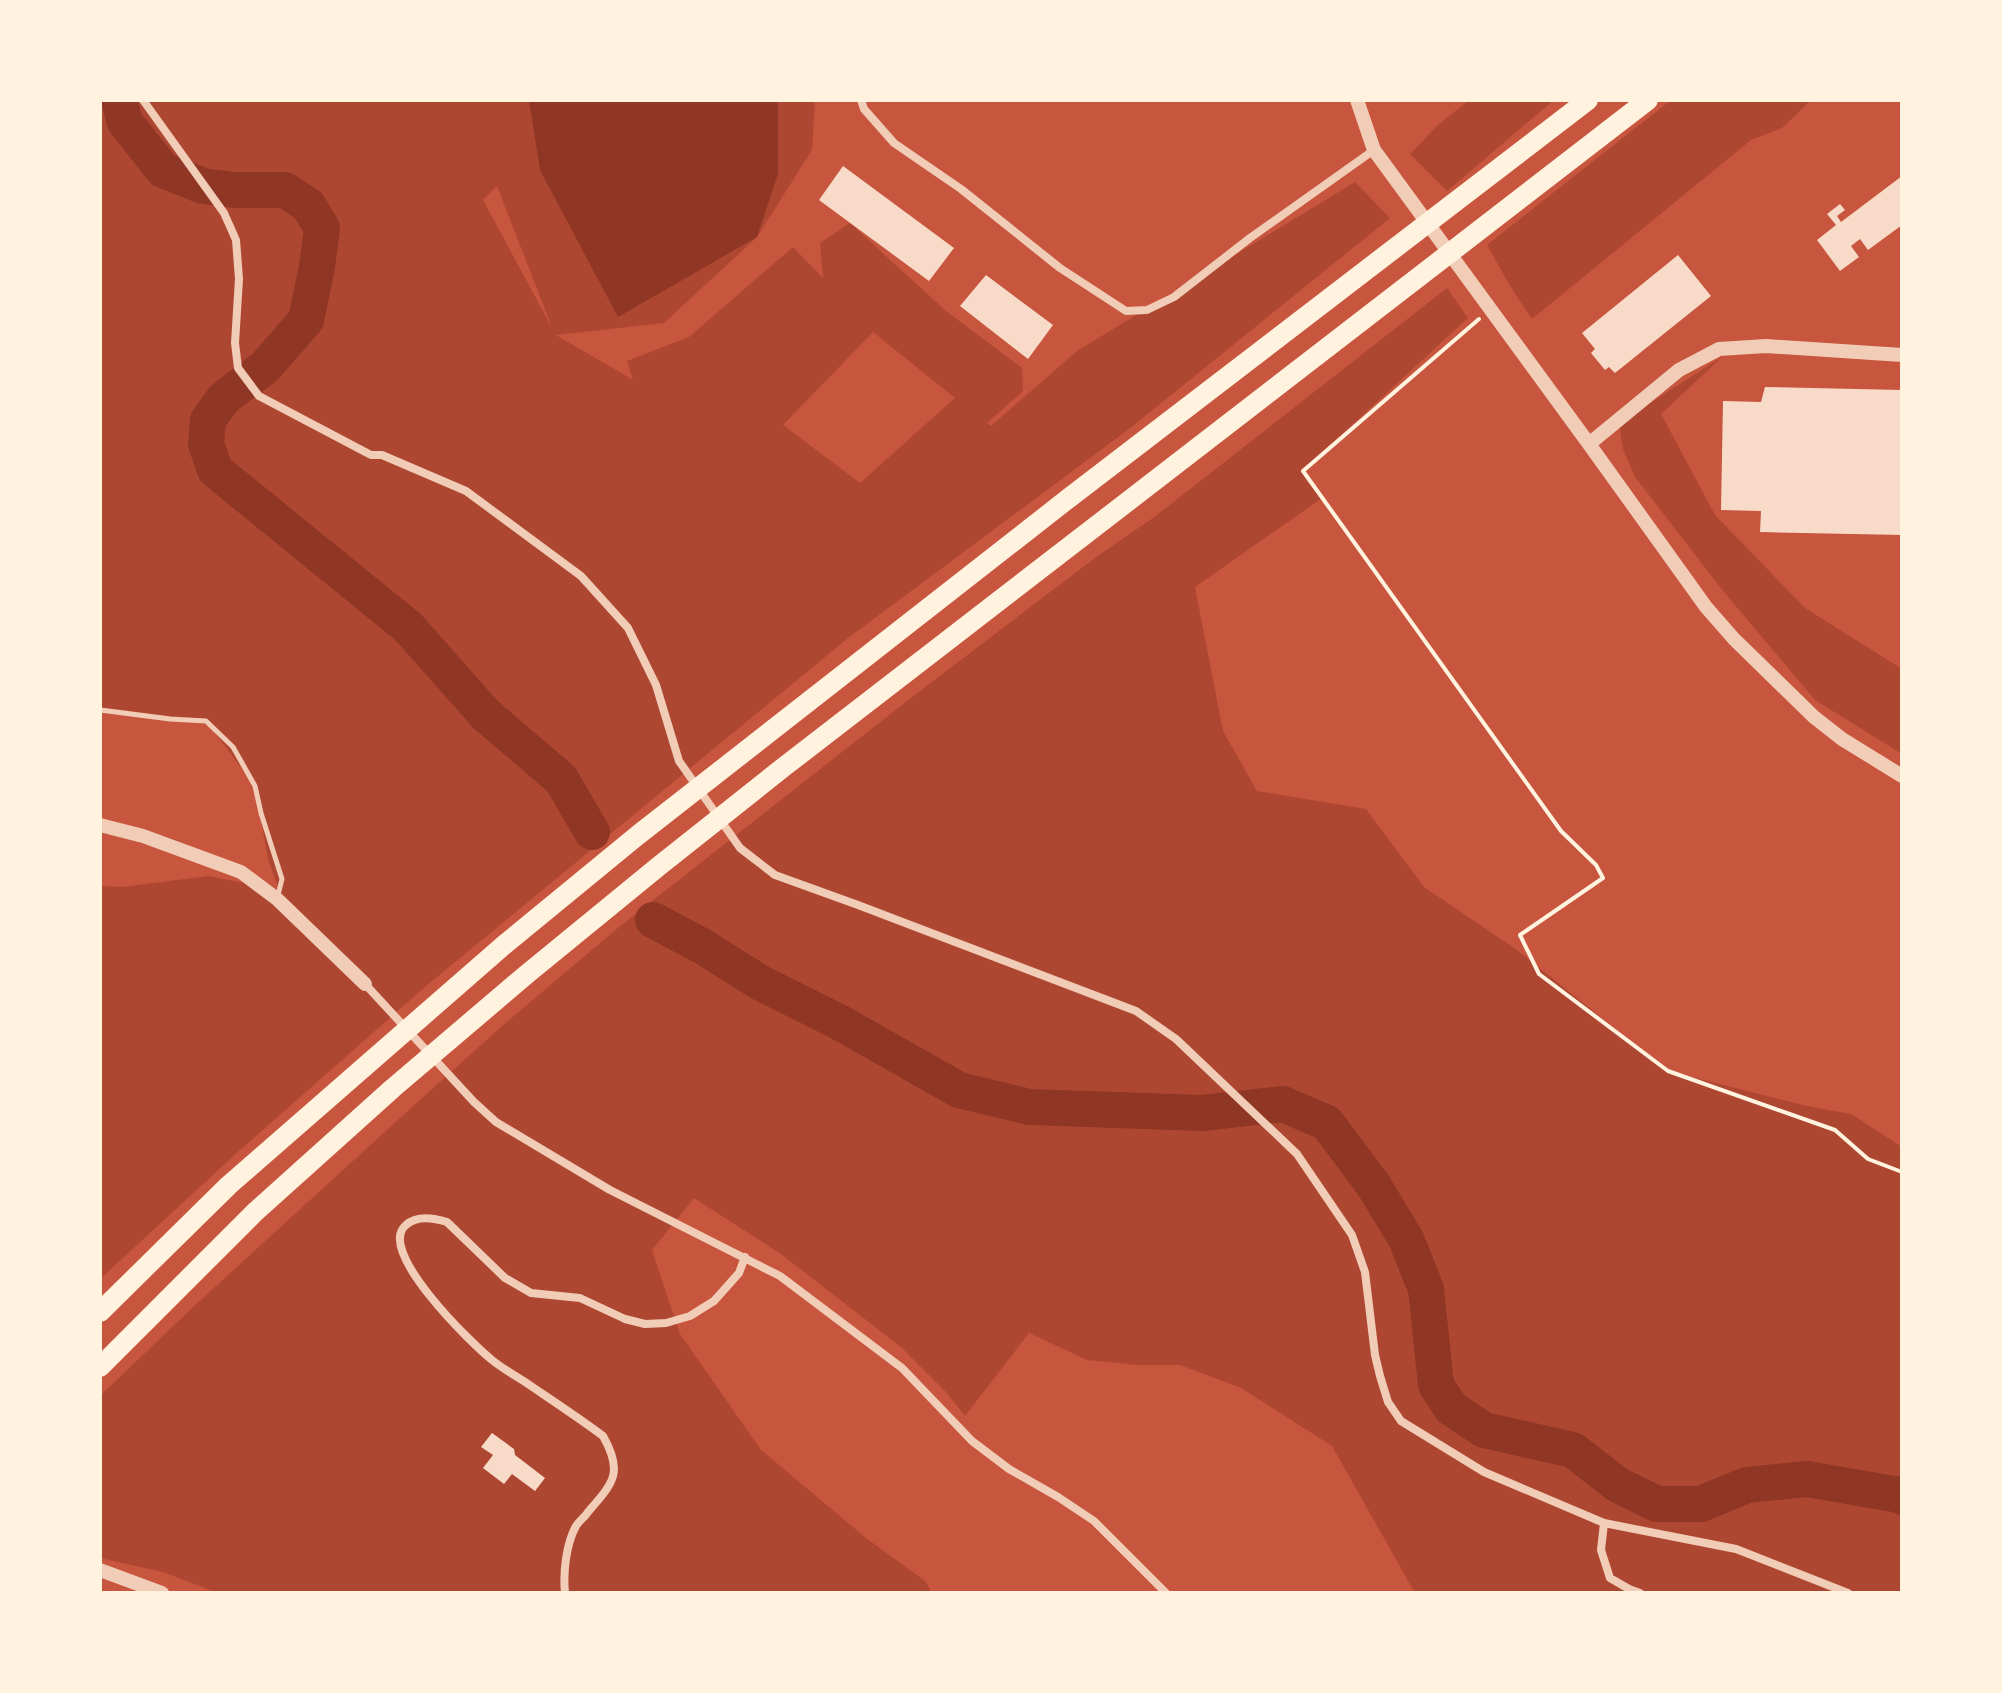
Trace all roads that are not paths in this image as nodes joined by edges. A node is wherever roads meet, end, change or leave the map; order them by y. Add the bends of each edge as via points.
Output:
1 (143, 100) edge
2 (861, 100) edge
3 (1357, 100) edge
4 (1588, 100) edge
5 (1648, 100) edge
6 (1374, 150) junction
7 (1902, 355) edge
8 (1589, 444) junction
9 (100, 710) edge
10 (1902, 776) edge
11 (100, 825) edge
12 (277, 899) junction
13 (365, 984) joint
14 (745, 1257) junction
15 (100, 1312) edge
16 (100, 1367) edge
17 (1604, 1523) junction
18 (100, 1570) edge
19 (162, 1593) edge
20 (565, 1593) edge
21 (1166, 1593) edge
22 (1640, 1593) edge
23 (1848, 1593) edge

1 - 17 street via 224,213 236,240 238,368 259,396 371,455 466,491 581,576 628,628 656,685 679,761 740,848 775,875 1136,1011 1176,1039 1297,1154 1352,1235 1365,1272 1380,1376 1401,1421 1484,1472
2 - 6 street via 894,143 1126,311 1147,310 1174,297
3 - 6 street
4 - 15 highway via 761,737 504,945 229,1185
5 - 16 highway via 785,766 527,974 255,1212
6 - 8 street
7 - 8 street via 1766,346 1719,349 1679,370
8 - 10 street via 1734,639 1814,717
9 - 12 lane via 206,721 233,747 255,786 282,879
11 - 12 street via 241,872
12 - 13 street
13 - 14 street via 496,1122 610,1190
14 - 20 street via 739,1273 714,1301 690,1316 645,1324 580,1298 531,1293 505,1278 447,1222 425,1218 401,1230 410,1268 444,1314 493,1361 603,1436 613,1453 612,1483 576,1527 564,1564
14 - 21 street via 780,1276 902,1368 972,1441 1009,1469 1094,1521
17 - 22 street via 1601,1550 1610,1578
17 - 23 street via 1736,1549
18 - 19 street

